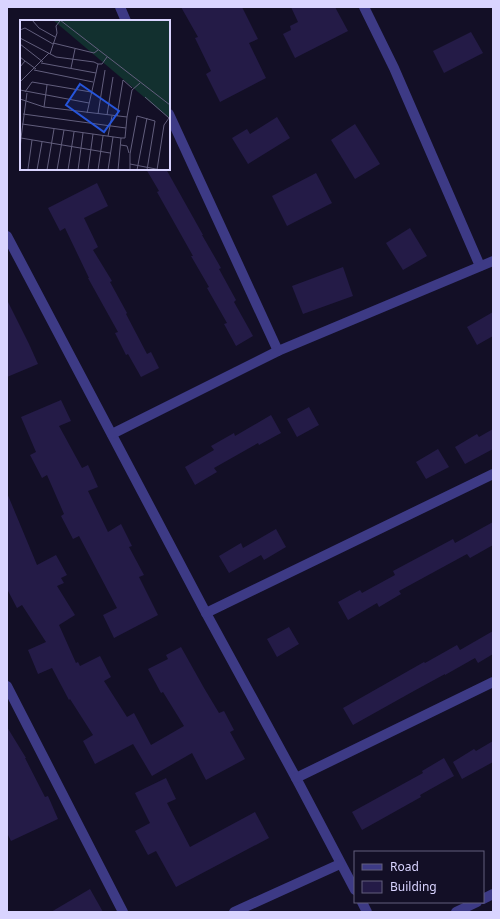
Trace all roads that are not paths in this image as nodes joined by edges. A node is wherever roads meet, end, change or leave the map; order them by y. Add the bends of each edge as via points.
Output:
1 (120, 7) edge
2 (364, 7) edge
3 (126, 20) edge
4 (170, 116) edge
5 (7, 236) edge
6 (493, 261) edge
7 (480, 266) junction
8 (278, 352) junction
9 (112, 434) junction
10 (493, 474) edge
11 (206, 613) junction
12 (493, 682) edge
13 (7, 686) edge
14 (296, 778) junction
15 (340, 864) junction
16 (354, 888) edge
17 (493, 894) edge
18 (484, 898) edge
19 (362, 903) edge
20 (475, 903) edge
21 (123, 912) edge
22 (234, 912) edge
23 (367, 912) edge
24 (456, 912) edge

1 - 3 street
2 - 7 street via 394,68
4 - 8 street
5 - 9 street
6 - 7 street
7 - 8 street
8 - 9 street
9 - 11 street
10 - 11 street
11 - 14 street
12 - 14 street
13 - 21 street
14 - 15 street
15 - 16 street
15 - 22 street
17 - 18 street
19 - 23 street
20 - 24 street

